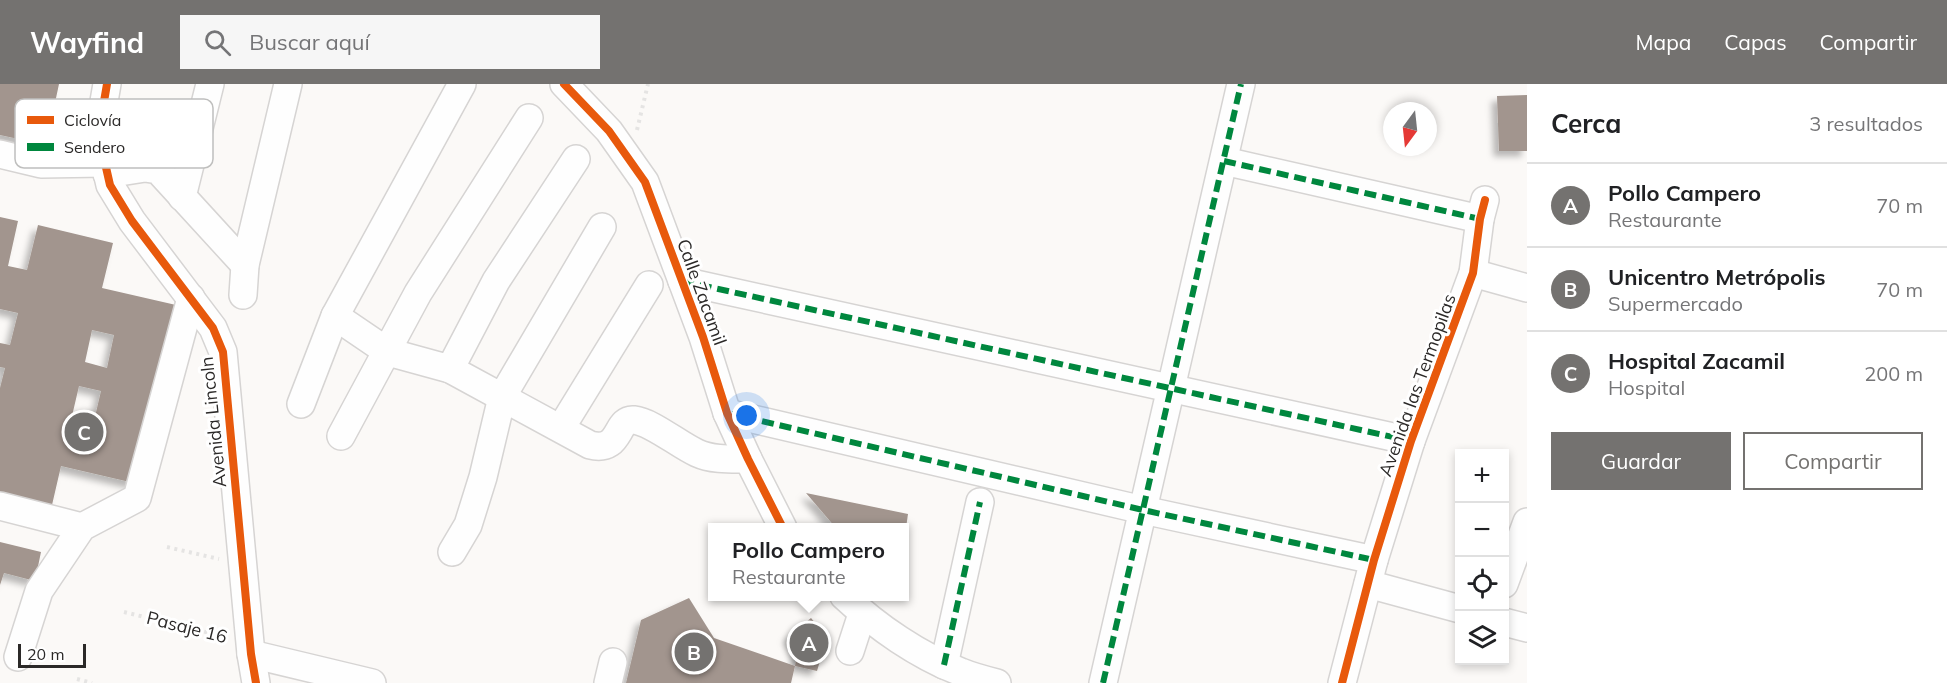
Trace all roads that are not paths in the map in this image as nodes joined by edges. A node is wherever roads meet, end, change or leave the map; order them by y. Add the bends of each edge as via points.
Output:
1 (107, 84) edge
2 (210, 84) edge
3 (288, 84) edge
4 (462, 84) edge
5 (564, 84) edge
6 (1241, 84) edge
7 (104, 99) edge
8 (206, 99) edge
9 (529, 118) dead end
10 (0, 154) edge
11 (15, 158) edge
12 (576, 159) dead end
13 (1224, 161) junction
14 (106, 168) joint
15 (189, 168) edge
16 (182, 197) junction
17 (602, 227) dead end
18 (245, 266) junction
19 (1473, 273) junction
20 (682, 281) junction
21 (649, 285) dead end
22 (1527, 288) edge
23 (243, 296) dead end
24 (191, 298) junction
25 (334, 316) junction
26 (388, 352) junction
27 (450, 369) junction
28 (1171, 389) junction
29 (502, 397) junction
30 (301, 404) dead end
31 (727, 413) junction
32 (561, 428) junction
33 (341, 436) dead end
34 (1411, 441) junction
35 (748, 459) junction
36 (980, 502) dead end
37 (0, 506) edge
38 (1143, 510) junction
39 (1527, 522) edge
40 (780, 523) edge
41 (82, 527) junction
42 (452, 552) dead end
43 (1509, 571) edge
44 (1371, 572) junction
45 (853, 605) edge
46 (1455, 607) edge
47 (1509, 623) edge
48 (1527, 628) edge
49 (251, 649) junction
50 (850, 651) dead end
51 (18, 657) dead end
52 (944, 665) junction
53 (256, 683) edge
54 (372, 683) edge
55 (997, 683) edge
56 (1103, 683) edge
57 (1341, 683) edge

1 - 7 street, Avenida Lincoln
2 - 8 street
3 - 18 street
4 - 25 street
5 - 20 street, Calle Zacamil via 609,131 645,182
6 - 13 street
9 - 26 street via 417,293
10 - 11 street
12 - 27 street via 496,281
13 - 19 street, Avenida las Termopilas via 1483,209
13 - 28 street
14 - 16 street via 154,168
14 - 24 street, Avenida Lincoln via 122,206
15 - 16 street
16 - 18 street
17 - 29 street
18 - 23 street
19 - 22 street
19 - 34 street, Avenida las Termopilas
20 - 28 street
20 - 31 street, Calle Zacamil
21 - 32 street
24 - 41 street via 137,498
24 - 49 street, Avenida Lincoln via 213,328 223,352
25 - 26 street
25 - 30 street
26 - 27 street
26 - 33 street
27 - 29 street
28 - 34 street
28 - 38 street
29 - 32 street
29 - 42 street via 468,525
31 - 35 street, Calle Zacamil
31 - 38 street
32 - 35 street via 600,447 609,445 633,420 697,453 713,458
34 - 44 street, Avenida las Termopilas
35 - 40 street, Calle Zacamil
36 - 52 street
37 - 41 street
38 - 44 street
38 - 56 street
39 - 43 street
41 - 51 street via 39,591
44 - 46 street
44 - 57 street, Avenida las Termopilas
45 - 50 street
45 - 52 street
47 - 48 street
49 - 53 street, Avenida Lincoln
49 - 54 street
52 - 55 street

